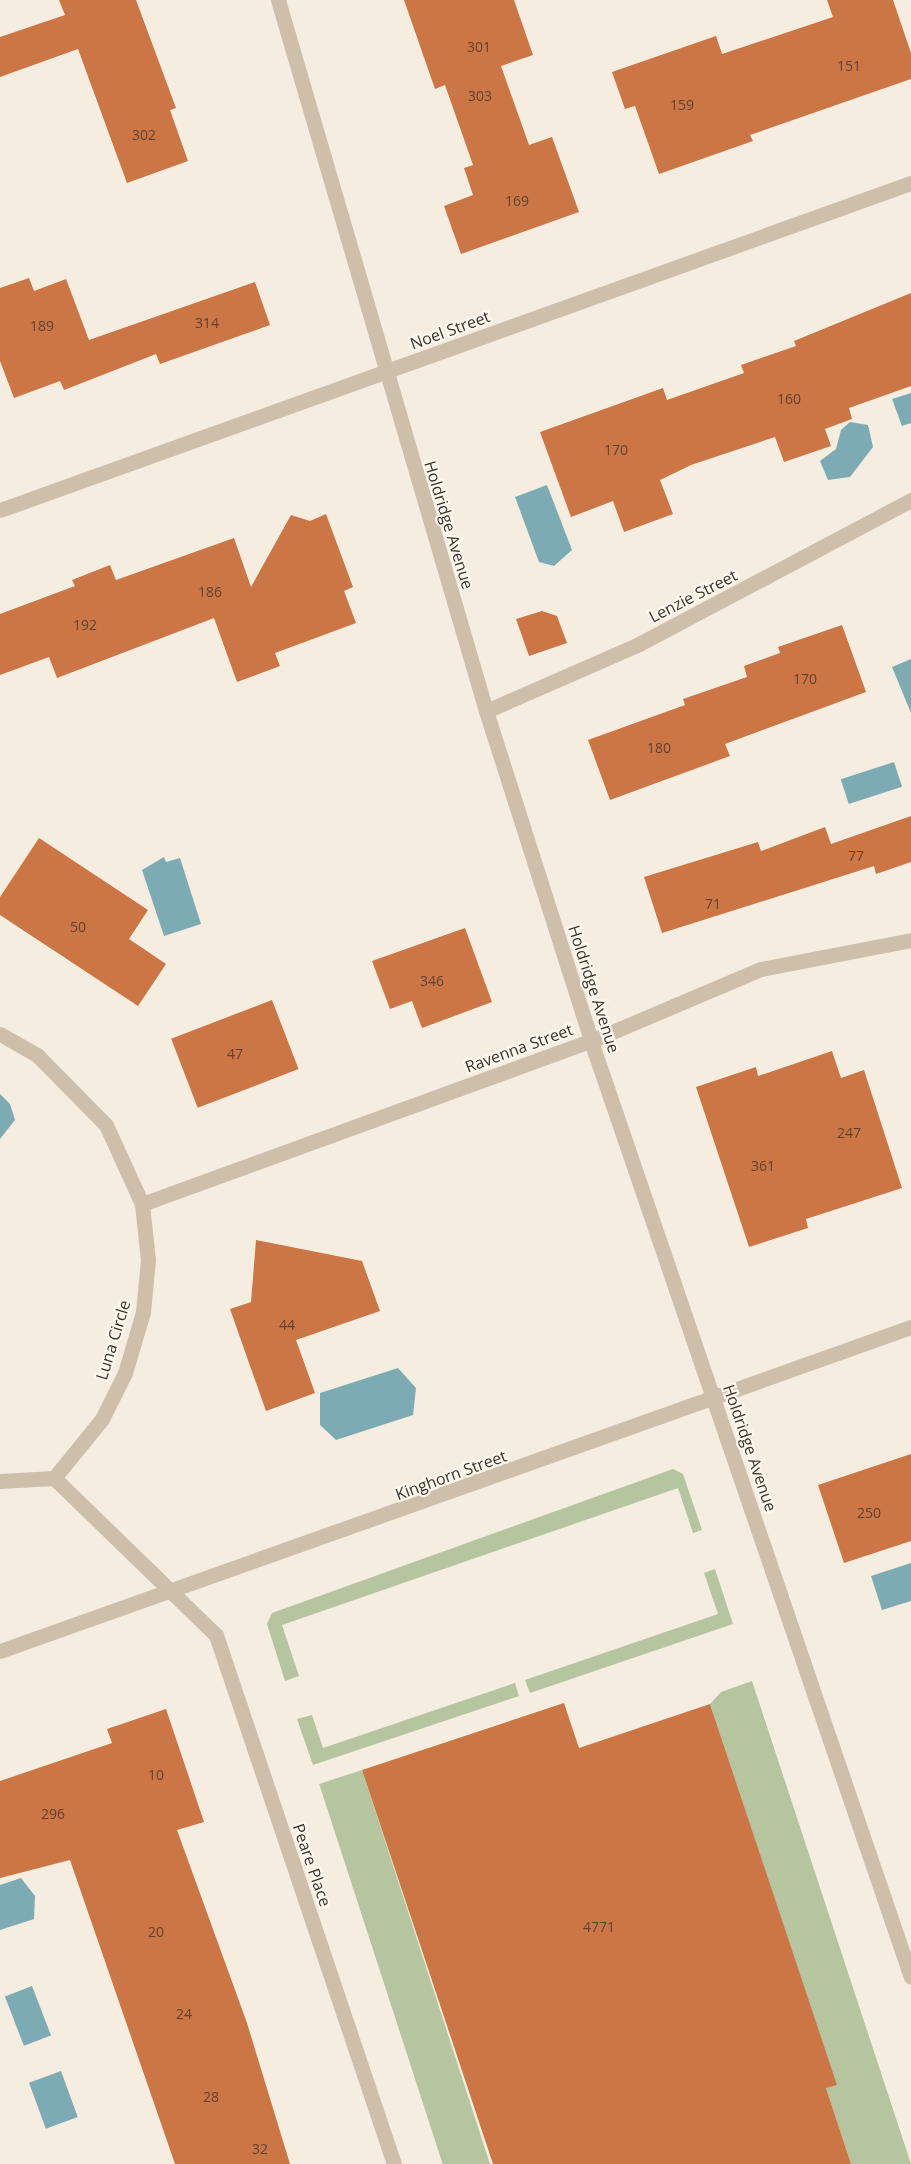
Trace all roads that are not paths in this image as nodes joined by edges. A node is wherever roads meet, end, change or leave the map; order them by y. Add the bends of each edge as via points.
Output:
1 (278, 0) edge
2 (911, 183) edge
3 (384, 373) junction
4 (911, 500) edge
5 (0, 510) edge
6 (486, 711) junction
7 (911, 940) edge
8 (0, 1034) edge
9 (591, 1041) junction
10 (142, 1204) junction
11 (911, 1327) edge
12 (714, 1398) junction
13 (54, 1478) junction
14 (0, 1481) edge
15 (172, 1593) junction
16 (0, 1651) edge
17 (911, 1977) edge
18 (394, 2164) edge

1 - 3 street, Holdridge Avenue
2 - 3 street, Noel Street
3 - 5 street, Noel Street
3 - 6 street, Holdridge Avenue
4 - 6 street, Lenzie Street via 639,644
6 - 9 street, Holdridge Avenue
7 - 9 street, Ravenna Street via 761,969
8 - 10 street, Luna Circle via 37,1055 106,1125
9 - 10 street, Ravenna Street
9 - 12 street, Holdridge Avenue
10 - 13 street, Luna Circle via 148,1260 143,1312 125,1374 102,1419
11 - 12 street, Kinghorn Street
12 - 15 street, Kinghorn Street
12 - 17 street, Holdridge Avenue
13 - 14 street
13 - 15 street
15 - 16 street, Kinghorn Street
15 - 18 street, Peare Place via 216,1635

